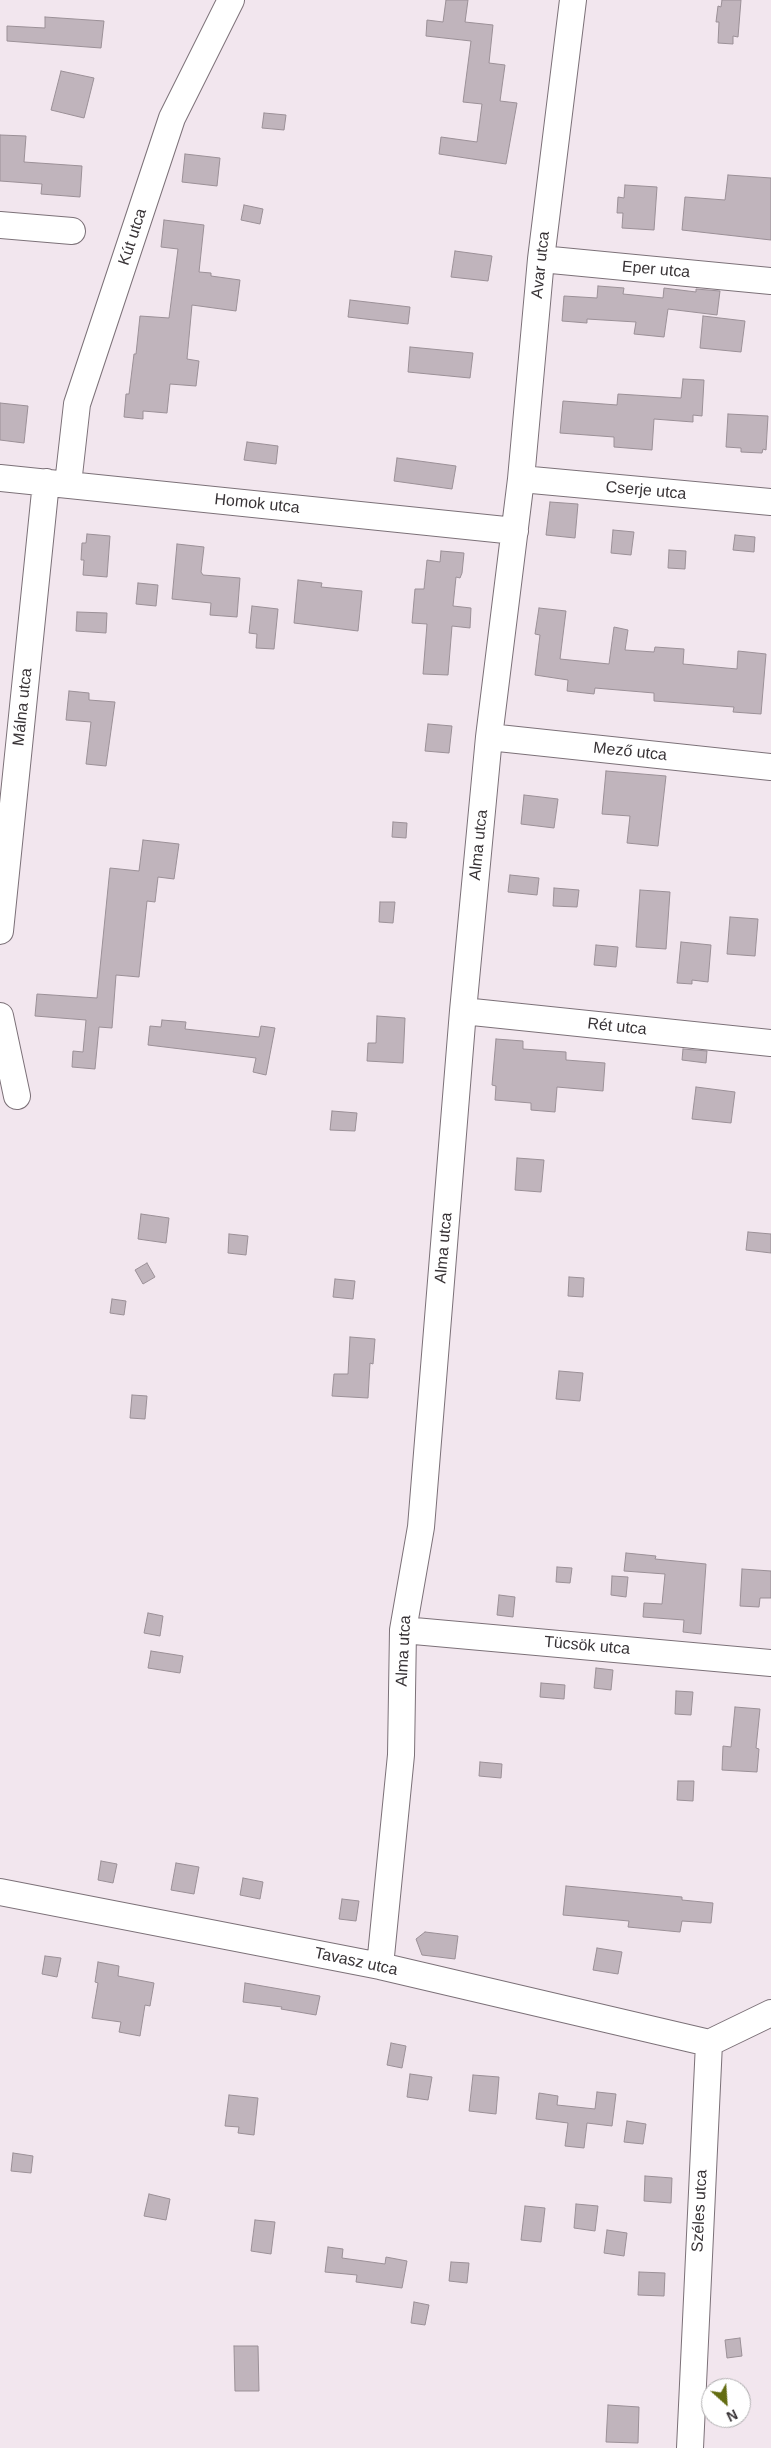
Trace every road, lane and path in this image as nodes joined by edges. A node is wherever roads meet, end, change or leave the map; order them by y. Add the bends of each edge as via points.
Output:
1 (231, 0) edge
2 (573, 0) edge
3 (0, 225) edge
4 (72, 231) dead end
5 (541, 259) junction
6 (771, 281) edge
7 (0, 478) edge
8 (521, 479) junction
9 (57, 483) junction
10 (771, 502) edge
11 (515, 531) junction
12 (489, 737) junction
13 (771, 767) edge
14 (0, 931) edge
15 (462, 1011) junction
16 (0, 1016) edge
17 (771, 1043) edge
18 (17, 1096) dead end
19 (403, 1630) junction
20 (771, 1663) edge
21 (0, 1892) edge
22 (380, 1966) junction
23 (771, 2013) edge
24 (709, 2043) junction
25 (690, 2448) edge

1 - 9 street, Kút utca via 172,118 77,404
2 - 5 street, Avar utca
3 - 4 street
5 - 6 street, Eper utca
5 - 8 street, Avar utca
7 - 9 street, Homok utca
8 - 10 street, Cserje utca
8 - 11 street, Avar utca
9 - 11 street, Homok utca
9 - 14 street, Málna utca
11 - 12 street, Alma utca
12 - 13 street, Mező utca
12 - 15 street, Alma utca
15 - 17 street, Rét utca
15 - 19 street, Alma utca via 421,1527
16 - 18 street
19 - 20 street, Tücsök utca
19 - 22 street, Alma utca via 401,1755
21 - 22 street, Tavasz utca
22 - 24 street, Tavasz utca
23 - 24 street
24 - 25 street, Széles utca

